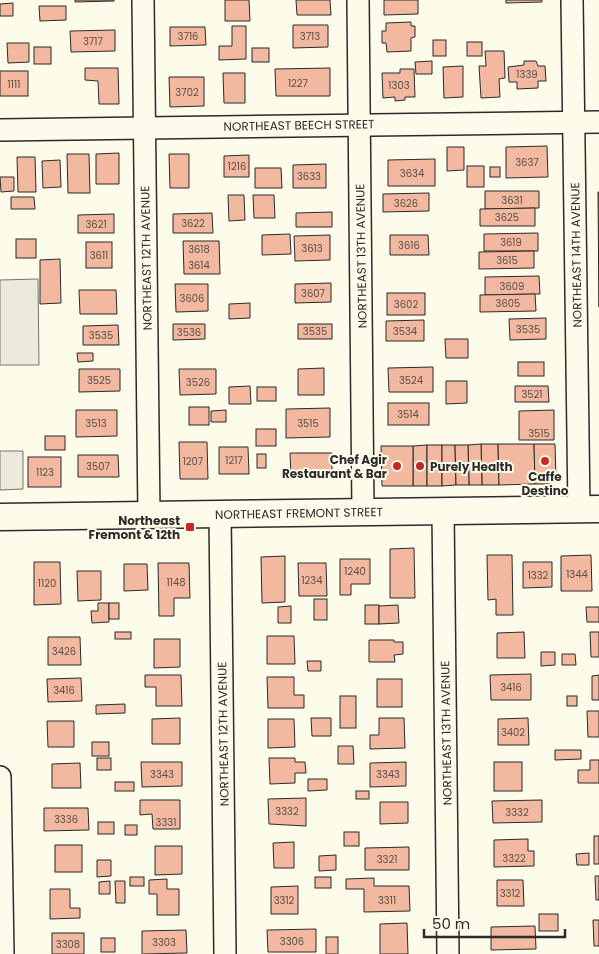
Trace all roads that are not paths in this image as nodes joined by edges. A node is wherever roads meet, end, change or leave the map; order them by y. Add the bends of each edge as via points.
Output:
1 (143, 0) edge
2 (358, 0) edge
3 (572, 0) edge
4 (574, 122) junction
5 (599, 122) edge
6 (359, 124) junction
7 (144, 128) junction
8 (0, 130) edge
9 (589, 509) edge
10 (443, 511) junction
11 (363, 512) junction
12 (220, 514) junction
13 (149, 515) junction
14 (0, 517) edge
15 (0, 778) edge
16 (3, 954) edge
17 (225, 954) edge
18 (448, 954) edge

1 - 7 street, NORTHEAST 12TH AVENUE
2 - 6 street, NORTHEAST 13TH AVENUE
3 - 4 street, NORTHEAST 14TH AVENUE
4 - 5 street, NORTHEAST BEECH STREET
4 - 6 street, NORTHEAST BEECH STREET
4 - 9 street, NORTHEAST 14TH AVENUE
6 - 7 street, NORTHEAST BEECH STREET
6 - 11 street, NORTHEAST 13TH AVENUE
7 - 8 street, NORTHEAST BEECH STREET
7 - 13 street, NORTHEAST 12TH AVENUE
9 - 10 main road, NORTHEAST FREMONT STREET
10 - 11 main road, NORTHEAST FREMONT STREET
10 - 18 street, NORTHEAST 13TH AVENUE
11 - 12 main road, NORTHEAST FREMONT STREET
12 - 13 main road, NORTHEAST FREMONT STREET
12 - 17 street, NORTHEAST 12TH AVENUE
13 - 14 main road, NORTHEAST FREMONT STREET
15 - 16 street

